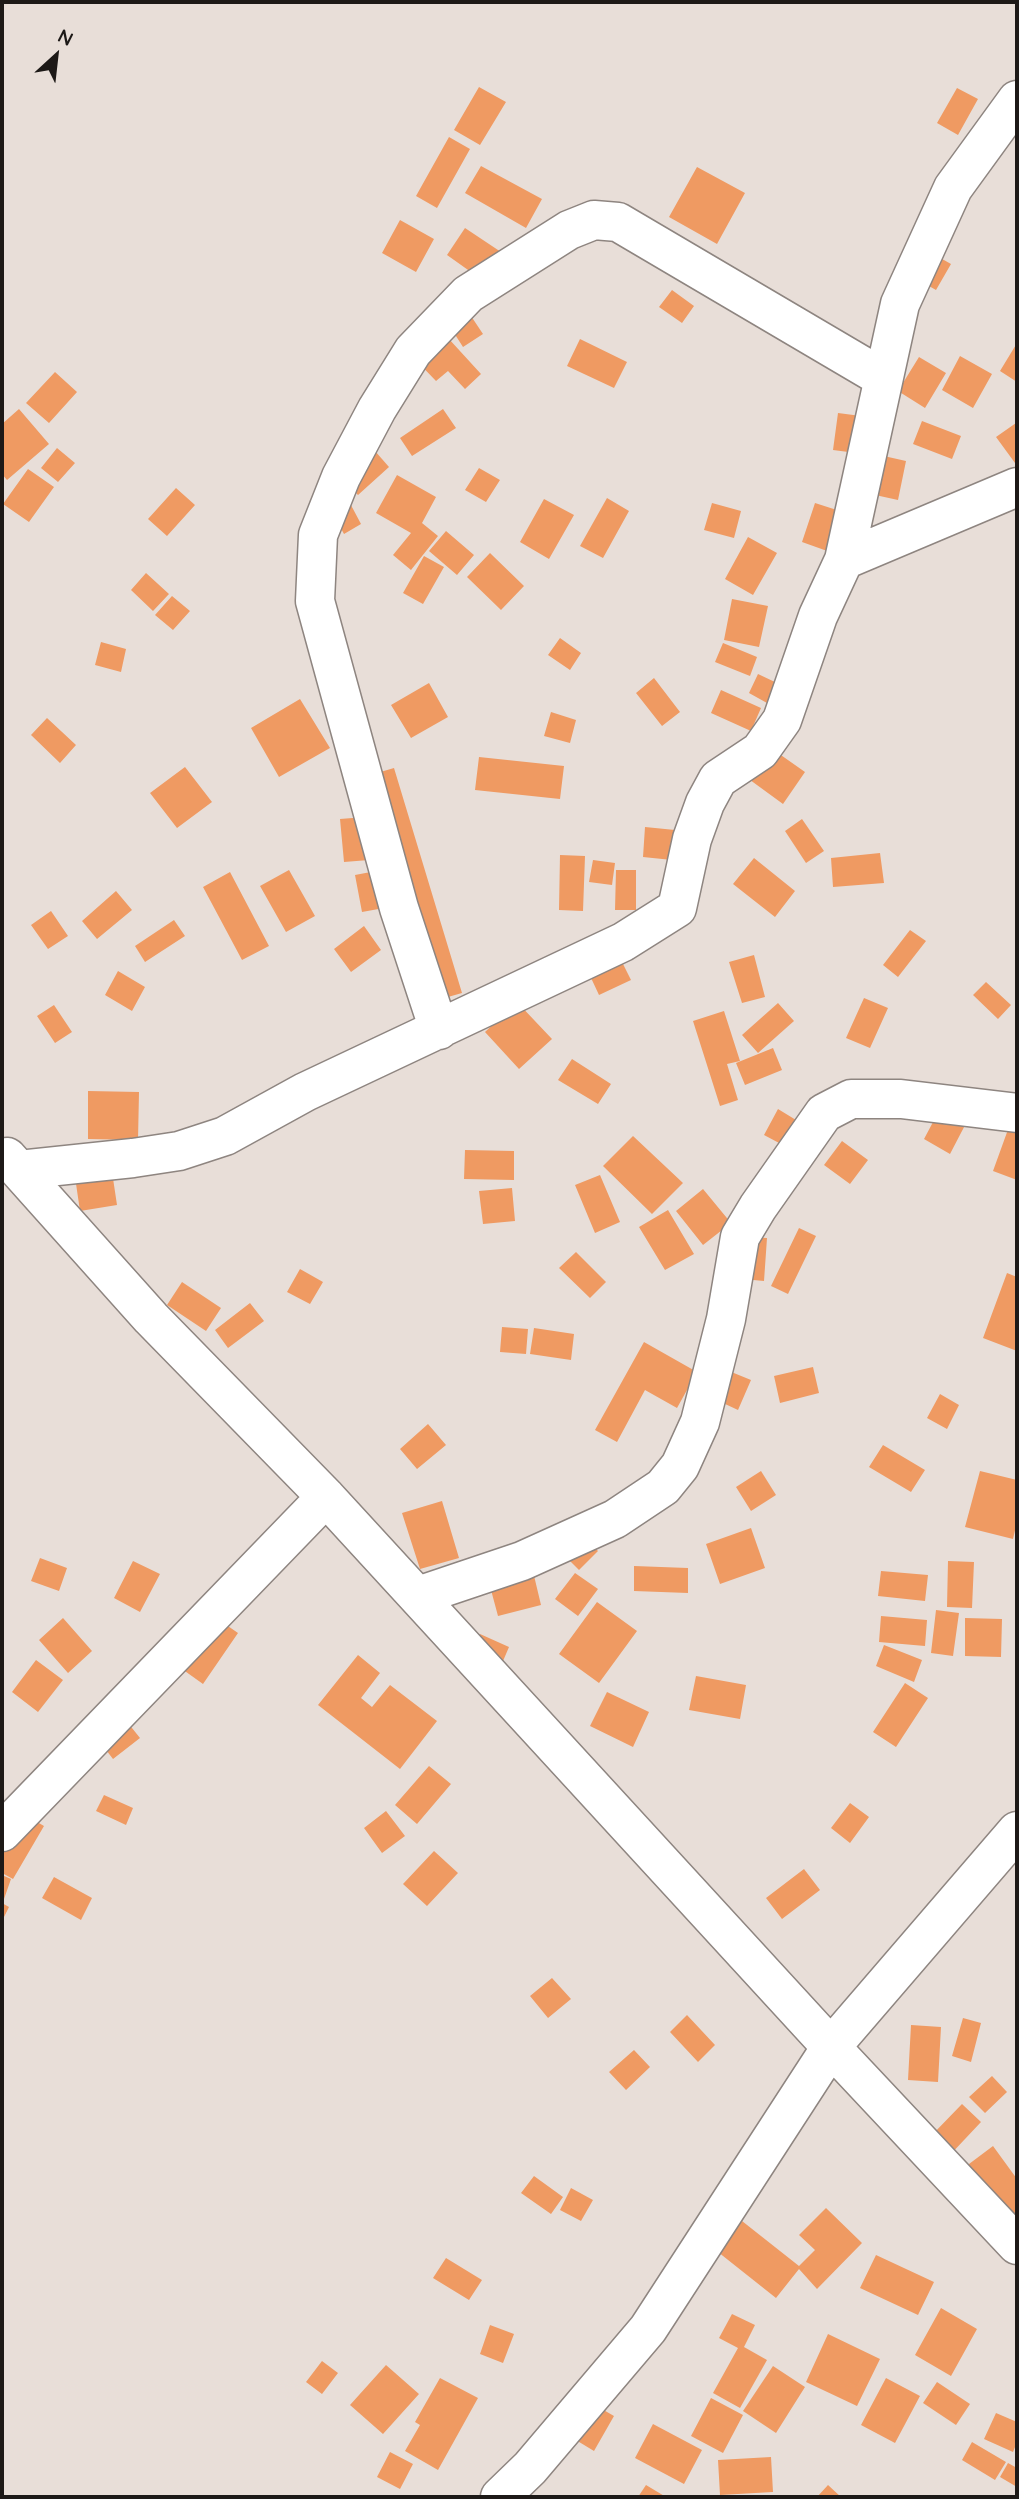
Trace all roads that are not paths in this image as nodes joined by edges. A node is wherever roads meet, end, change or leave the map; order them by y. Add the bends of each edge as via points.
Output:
1 (1017, 100) edge
2 (883, 378) junction
3 (1017, 487) edge
4 (844, 560) junction
5 (439, 1030) junction
6 (1017, 1113) edge
7 (10, 1161) edge
8 (326, 1497) junction
9 (418, 1597) junction
10 (1017, 1831) edge
11 (2, 1832) edge
12 (831, 2047) junction
13 (1017, 2245) edge
14 (500, 2497) edge

1 - 2 street via 953,188 900,304
2 - 4 street
2 - 5 street via 618,222 594,220 569,230 468,294 413,351 341,477 318,535 315,601 399,908
3 - 4 street
4 - 5 street via 818,616 782,720 760,751 718,779 705,803 677,908 623,942
5 - 7 street via 305,1092 225,1136 179,1151
6 - 9 street via 901,1099 851,1099 824,1113 740,1237 726,1319 700,1422 680,1466 663,1487 615,1519 522,1561
7 - 8 street via 151,1318
8 - 9 street
8 - 11 street
9 - 12 street
10 - 12 street
12 - 13 street
12 - 14 street via 649,2329

